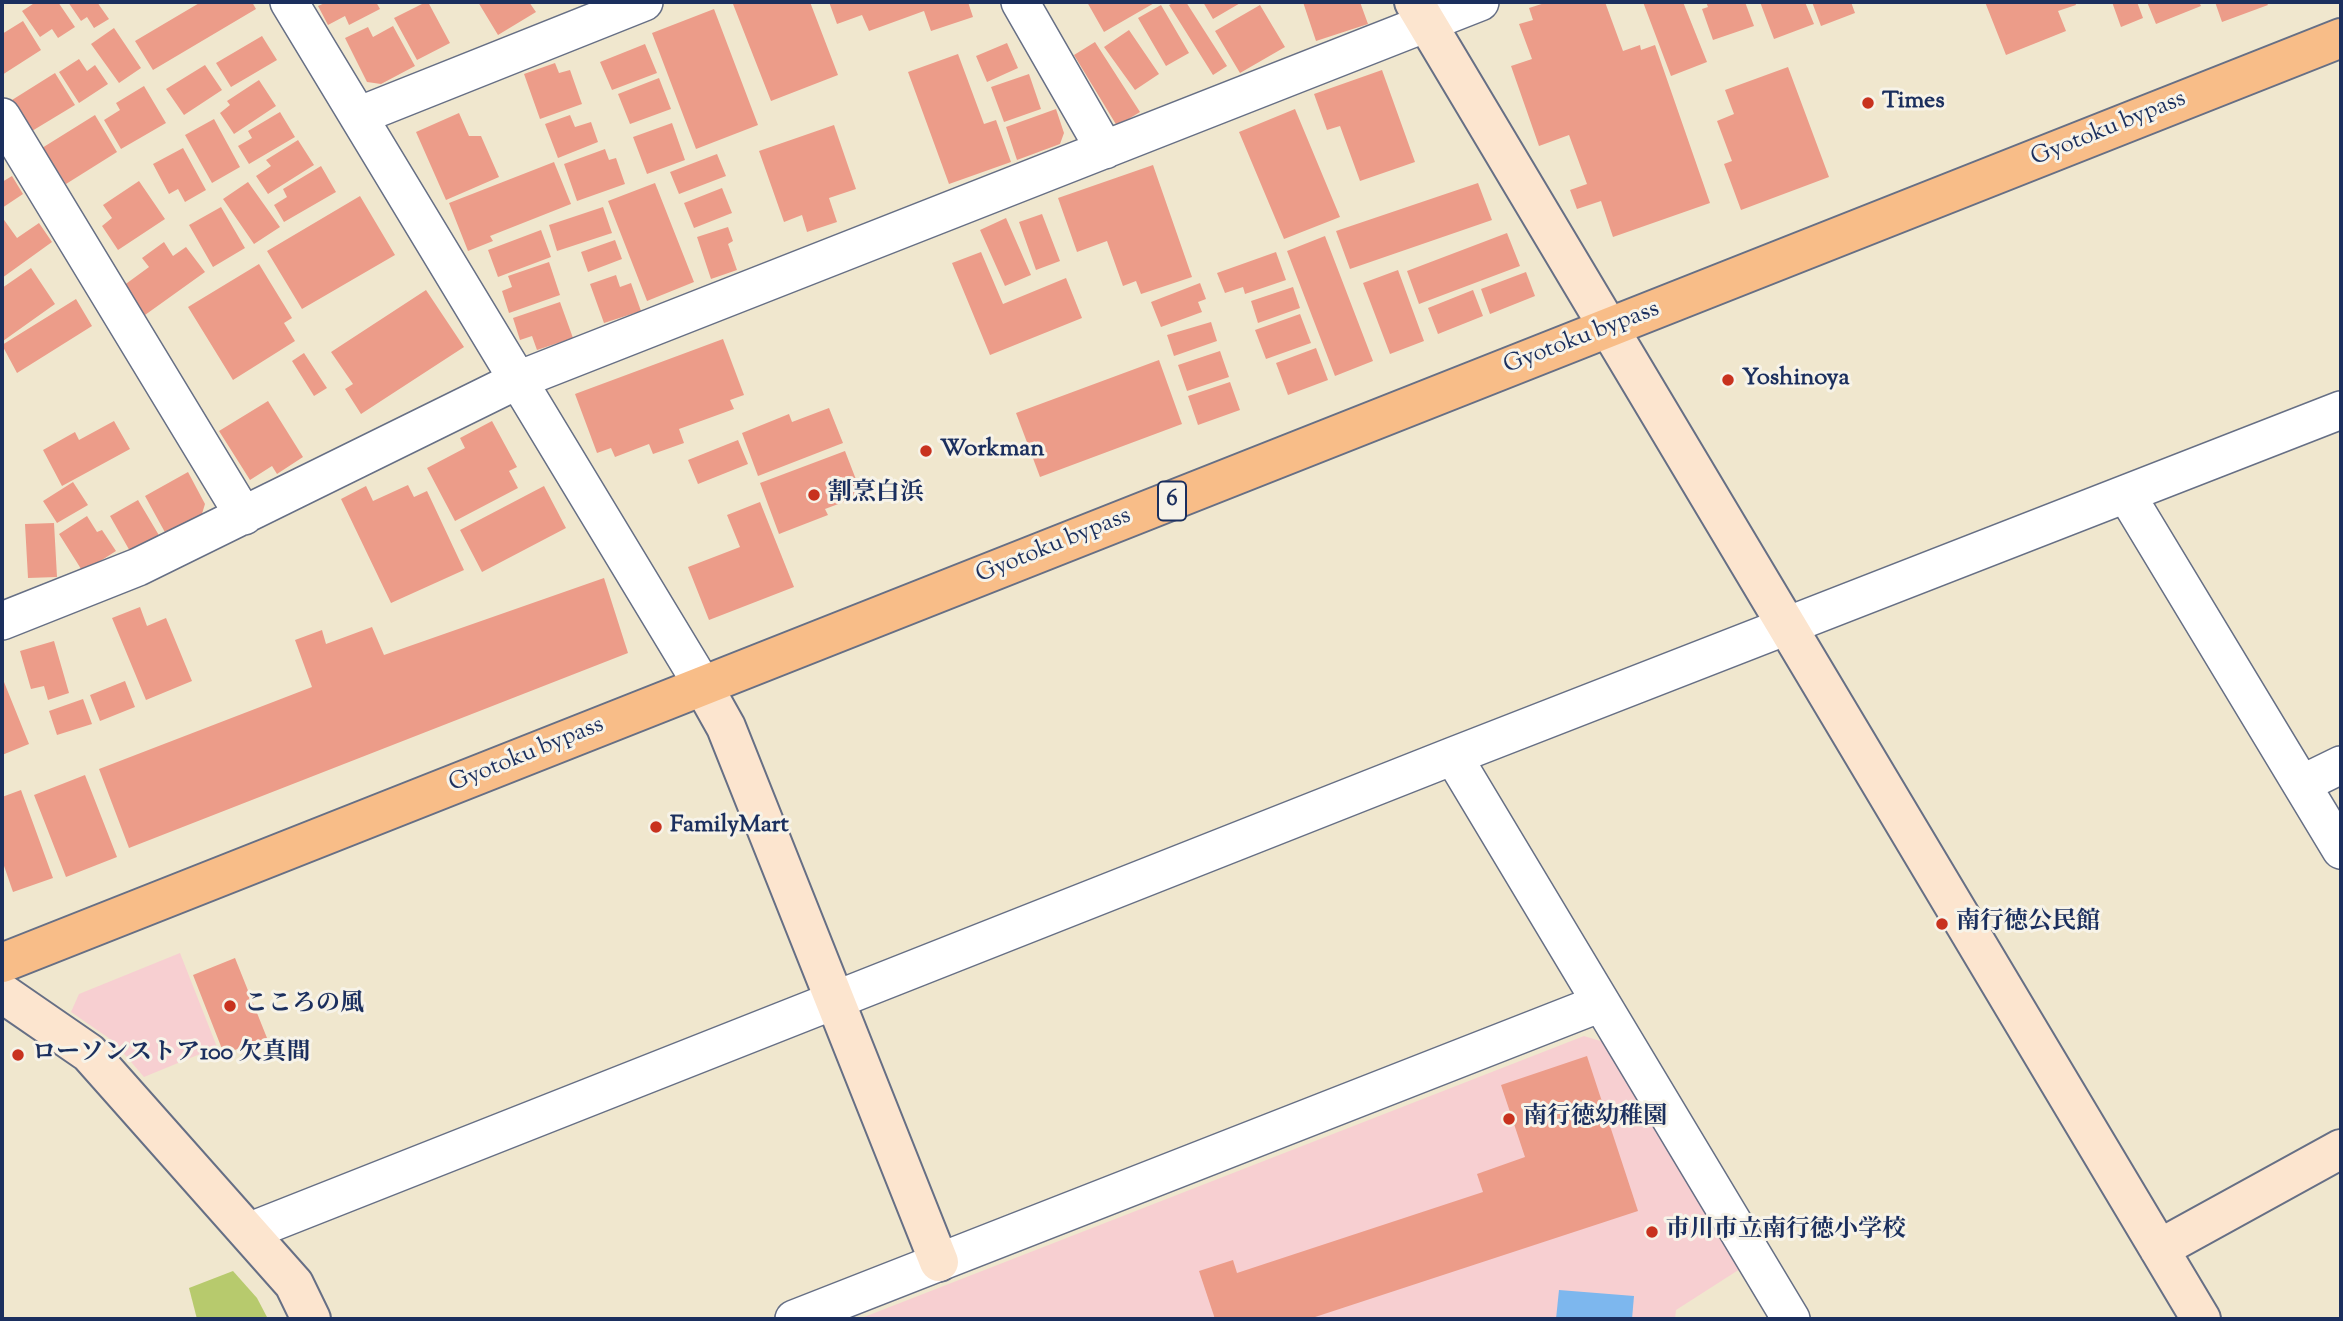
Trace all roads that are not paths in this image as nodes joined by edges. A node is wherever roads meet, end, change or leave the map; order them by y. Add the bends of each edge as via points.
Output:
1 (289, 2) edge
2 (644, 2) edge
3 (1020, 2) edge
4 (1480, 2) edge
5 (1420, 13) edge
6 (2341, 38) edge
7 (358, 116) junction
8 (2, 117) edge
9 (1105, 150) junction
10 (1608, 329) junction
11 (518, 380) junction
12 (2341, 410) edge
13 (2126, 494) junction
14 (244, 516) junction
15 (2, 621) edge
16 (1786, 626) junction
17 (703, 686) junction
18 (1453, 756) junction
19 (2341, 765) edge
20 (2302, 784) junction
21 (2341, 849) edge
22 (2, 963) edge
23 (2, 993) edge
24 (835, 1000) junction
25 (1601, 1003) junction
26 (2341, 1149) edge
27 (247, 1232) junction
28 (2159, 1249) junction
29 (939, 1262) junction
30 (311, 1319) edge
31 (794, 1319) edge
32 (1791, 1319) edge
33 (2201, 1319) edge

1 - 7 street
2 - 7 street
3 - 9 street
4 - 5 street
5 - 9 street
5 - 10 street
6 - 10 main road, Gyotoku bypass / 6
7 - 11 street
8 - 14 street
9 - 11 street
10 - 16 street
10 - 17 main road, Gyotoku bypass / 6
11 - 14 street
11 - 17 street
12 - 13 street
13 - 16 street
13 - 20 street
14 - 15 street via 138,567
16 - 18 street
16 - 28 street
17 - 22 main road, Gyotoku bypass / 6
17 - 24 street via 726,727
18 - 24 street
18 - 25 street
19 - 20 street
20 - 21 street
23 - 27 street via 89,1053
24 - 27 street
24 - 29 street
25 - 29 street
25 - 32 street
26 - 28 street
27 - 30 street via 294,1284
28 - 33 street
29 - 31 street

